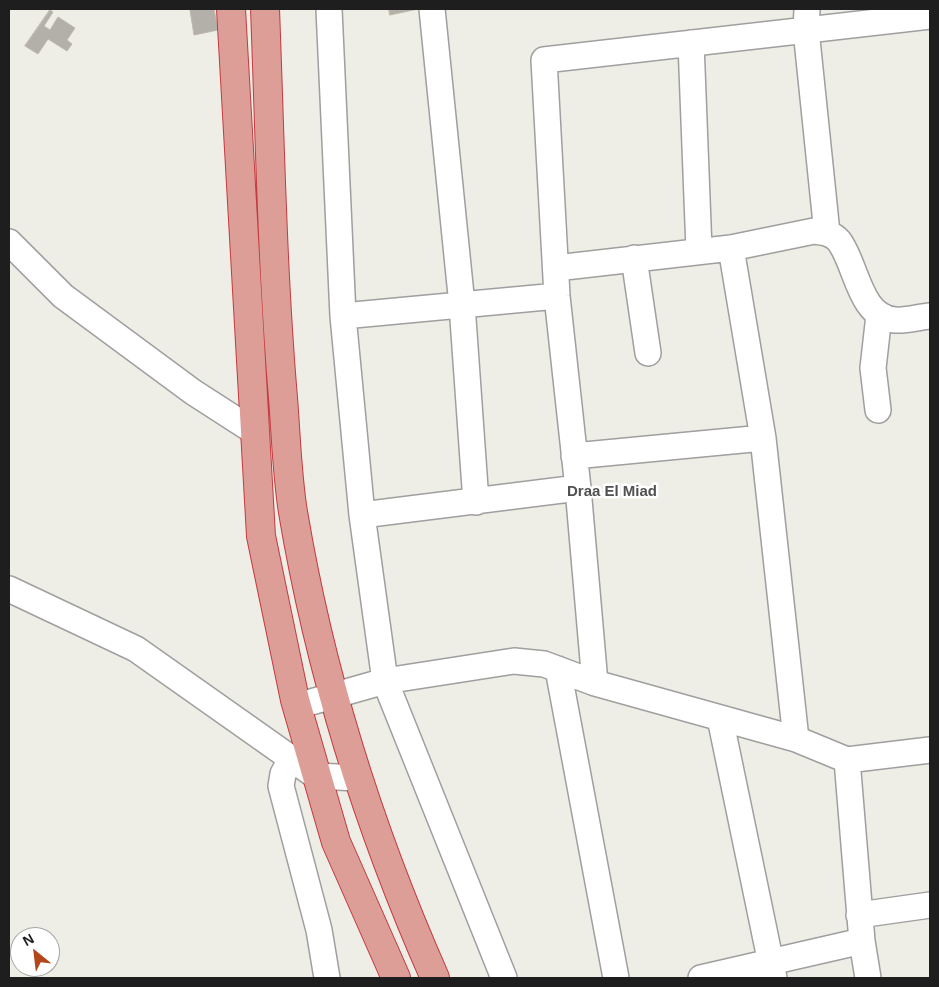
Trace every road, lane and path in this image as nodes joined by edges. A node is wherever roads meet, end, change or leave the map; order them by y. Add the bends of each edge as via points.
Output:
1 (231, 9) edge
2 (265, 9) edge
3 (330, 9) edge
4 (432, 9) edge
5 (930, 16) edge
6 (807, 19) edge
7 (691, 43) junction
8 (827, 232) junction
9 (9, 242) edge
10 (731, 248) junction
11 (700, 250) junction
12 (634, 258) junction
13 (556, 268) junction
14 (557, 296) junction
15 (462, 305) junction
16 (880, 315) junction
17 (343, 316) junction
18 (930, 316) edge
19 (648, 352) dead end
20 (878, 410) dead end
21 (255, 432) junction
22 (763, 438) junction
23 (574, 456) junction
24 (578, 488) junction
25 (476, 502) junction
26 (362, 515) junction
27 (9, 589) edge
28 (558, 669) junction
29 (385, 681) junction
30 (595, 683) junction
31 (333, 697) junction
32 (297, 706) junction
33 (720, 718) junction
34 (796, 739) junction
35 (930, 750) edge
36 (291, 759) junction
37 (847, 760) junction
38 (316, 776) junction
39 (358, 778) junction
40 (930, 905) edge
41 (859, 914) junction
42 (862, 941) junction
43 (772, 969) edge
44 (327, 978) edge
45 (396, 978) edge
46 (435, 978) edge
47 (504, 978) edge
48 (616, 978) edge
49 (701, 978) edge
50 (868, 978) edge

1 - 21 highway
2 - 31 highway via 278,336 292,510
3 - 17 street
4 - 15 street
5 - 6 street
6 - 7 street
6 - 8 street
7 - 11 street
7 - 13 street via 544,60
8 - 10 street via 814,231
8 - 16 street via 838,240 869,305
9 - 21 street via 63,296 193,392
10 - 11 street
10 - 22 street
11 - 12 street
12 - 13 street
12 - 19 street
13 - 14 street
14 - 15 street
14 - 23 street
15 - 17 street
15 - 25 street
16 - 18 street via 895,320
16 - 20 street via 873,368
17 - 26 street
21 - 32 highway via 261,536
22 - 23 street
22 - 34 street
23 - 24 street
24 - 25 street
24 - 30 street
25 - 26 street
26 - 29 street
27 - 36 street via 136,649
28 - 29 street via 514,661
28 - 30 street
28 - 48 street
29 - 31 street
29 - 47 street
30 - 33 street
31 - 32 street
31 - 39 highway
32 - 38 highway
33 - 34 street
33 - 43 street
34 - 37 street
35 - 37 street
36 - 38 street
36 - 44 street via 281,786 319,930
37 - 41 street
38 - 39 street
38 - 45 highway via 336,842
39 - 46 highway via 405,909
40 - 41 street
41 - 42 street
42 - 43 street
42 - 50 street
43 - 49 street

